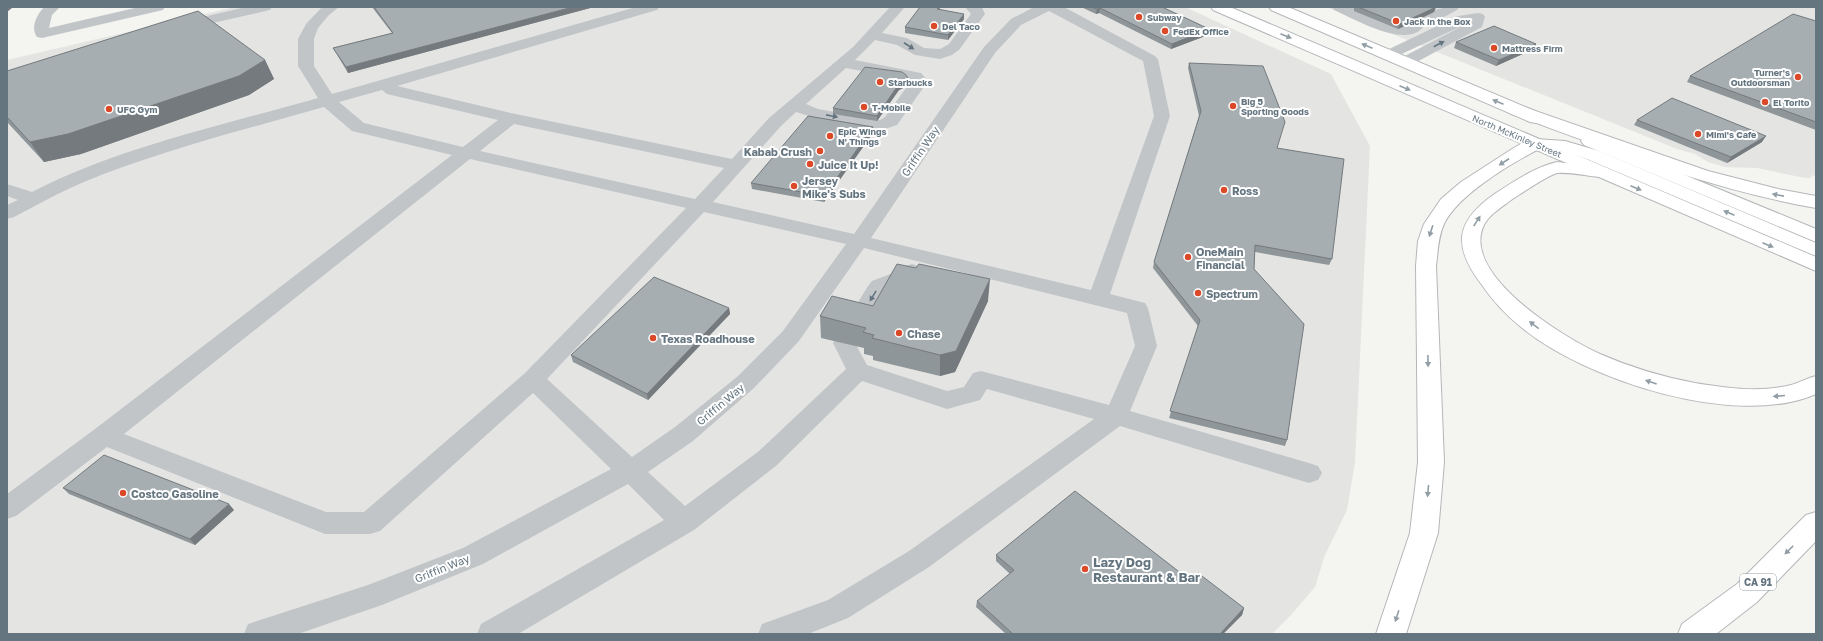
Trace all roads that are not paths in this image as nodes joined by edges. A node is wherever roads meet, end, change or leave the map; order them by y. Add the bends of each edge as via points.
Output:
1 (53, 7) edge
2 (158, 7) edge
3 (265, 7) edge
4 (332, 7) edge
5 (652, 7) edge
6 (898, 7) edge
7 (972, 7) edge
8 (1046, 7) edge
9 (1218, 7) edge
10 (1276, 7) edge
11 (1339, 7) edge
12 (1452, 7) edge
13 (165, 30) edge
14 (872, 35) junction
15 (1388, 55) junction
16 (1405, 62) junction
17 (843, 63) junction
18 (385, 84) junction
19 (328, 100) junction
20 (795, 106) junction
21 (1515, 109) junction
22 (511, 118) junction
23 (1535, 144) junction
24 (466, 153) junction
25 (736, 165) junction
26 (1600, 172) junction
27 (7, 190) edge
28 (32, 198) junction
29 (1816, 202) edge
30 (699, 206) junction
31 (7, 213) edge
32 (1816, 236) edge
33 (859, 241) junction
34 (1816, 250) edge
35 (924, 257) junction
36 (1816, 266) edge
37 (1098, 299) junction
38 (858, 371) junction
39 (533, 379) junction
40 (1816, 384) edge
41 (1116, 416) junction
42 (104, 436) junction
43 (630, 472) junction
44 (1309, 473) dead end
45 (7, 508) edge
46 (684, 522) junction
47 (1816, 523) edge
48 (259, 634) edge
49 (492, 634) edge
50 (773, 634) edge
51 (1391, 634) edge
52 (1693, 634) edge

1 - 2 street via 48,10 40,26 42,34
3 - 13 street
4 - 19 street via 311,27 306,38 306,66
5 - 18 street
6 - 14 street
14 -> 7 street via 902,41 920,52 940,54 954,47 978,14
8 - 33 street, Griffin Way via 1016,22 989,50
8 - 37 street via 1150,59 1162,116
9 -> 23 main road, North McKinley Street
15 -> 10 main road
11 - 12 street via 1396,31 1410,30
14 - 17 street
15 - 16 main road
16 -> 15 street via 1477,24 1478,17 1463,19
21 -> 16 main road
17 - 20 street
20 -> 17 street via 815,113 882,125 891,121 920,81 915,76
18 - 19 street
18 - 22 street via 393,91
19 - 24 street via 358,127
19 - 28 street via 164,146
20 - 25 street via 775,122
29 -> 21 main road via 1768,194 1708,178
21 - 32 main road
22 - 24 street
22 - 25 street
23 - 26 main road, North McKinley Street
34 -> 23 main road via 1593,155 1562,146
23 -> 51 main road via 1453,196 1434,222 1428,240 1426,266 1431,462 1426,517 1424,533
24 - 30 street
24 - 42 street
25 - 30 street
26 -> 36 main road, North McKinley Street
40 -> 26 main road via 1786,395 1748,398 1697,393 1659,384 1580,354 1512,308 1491,285 1474,258 1470,239 1474,224 1486,209 1549,169 1557,167
27 - 28 street
28 - 31 street
30 - 33 street
30 - 39 street
33 - 35 street
33 - 43 street, Griffin Way via 791,336 746,382 684,434
35 - 37 street
35 -> 38 street via 908,275 878,286 844,343
37 - 41 street via 1137,308 1146,346
38 - 41 street via 947,400 972,394 981,379
38 - 46 street via 768,458
39 - 42 street via 370,522 325,523
39 - 43 street
41 - 44 street
41 - 50 street via 919,558 838,609
42 - 45 street
43 - 46 street
43 - 48 street, Griffin Way via 473,556 372,596
46 - 49 street
47 -> 52 main road, CA 91 via 1747,593

